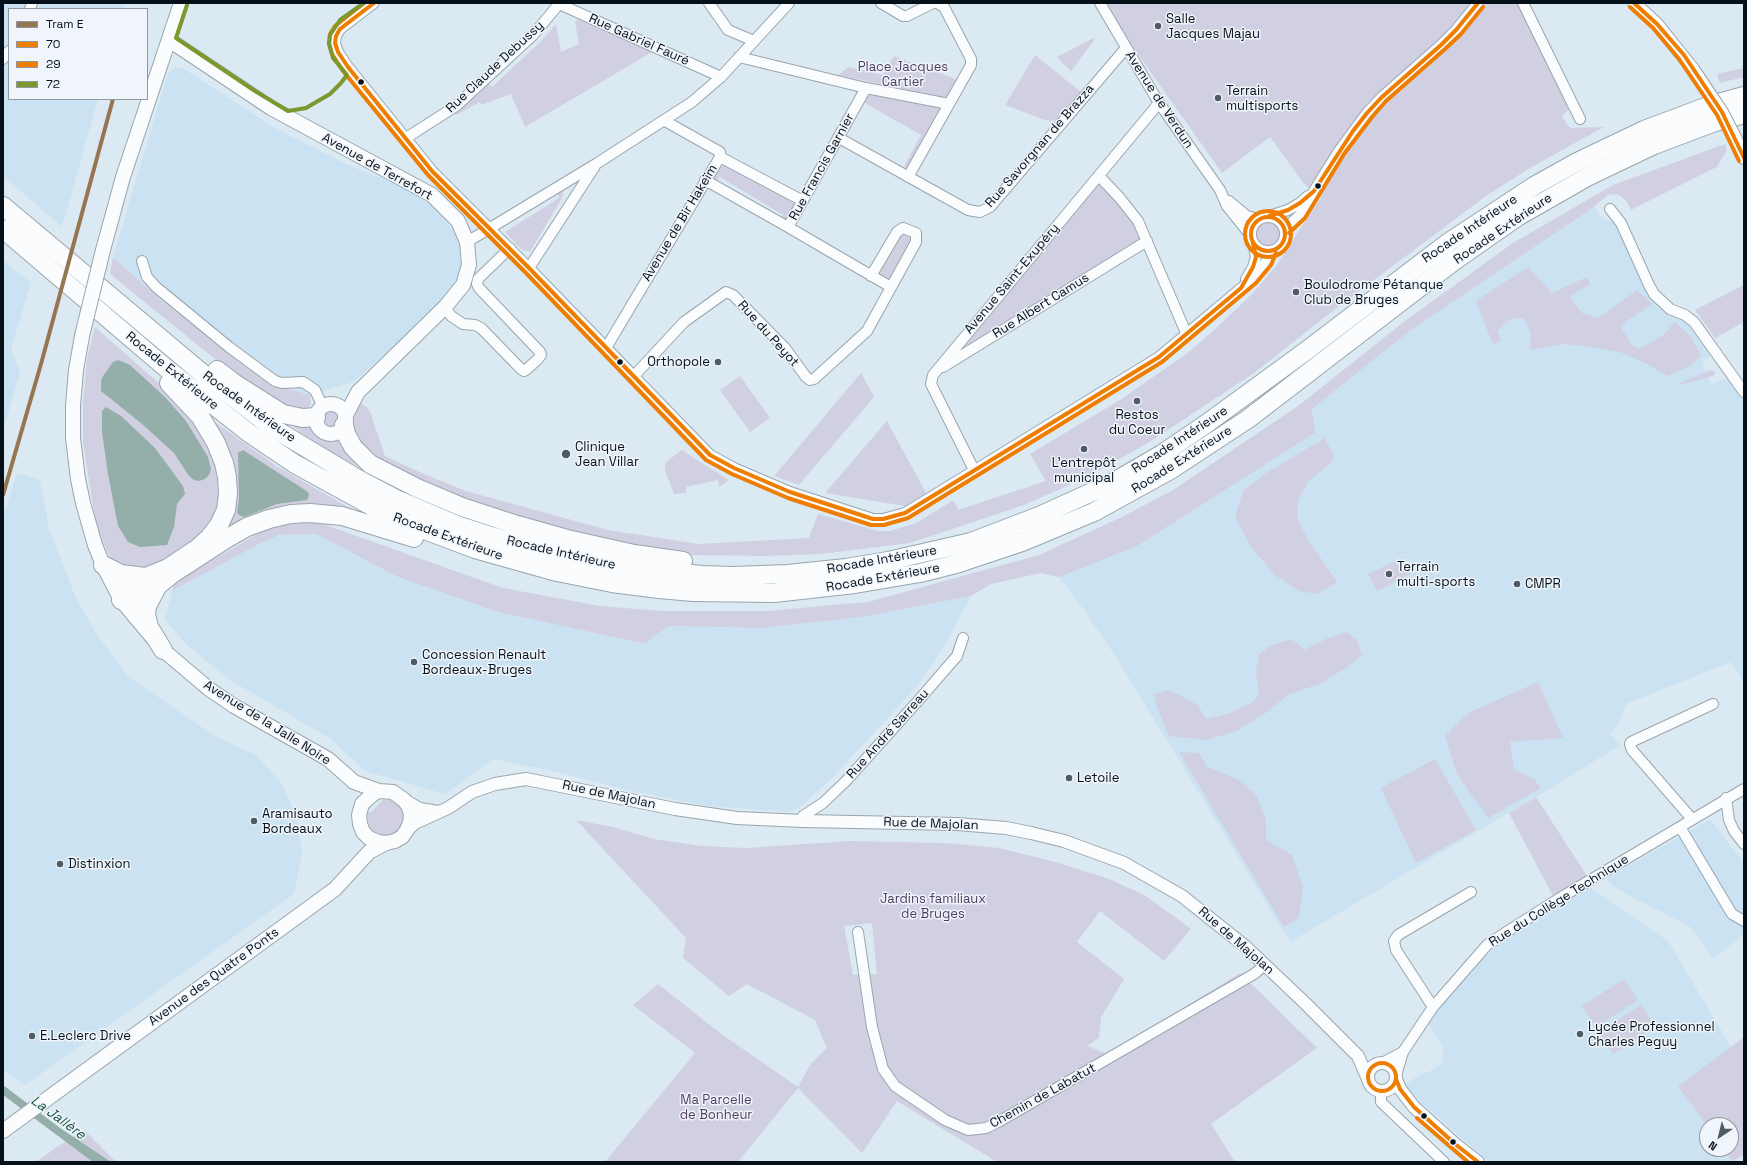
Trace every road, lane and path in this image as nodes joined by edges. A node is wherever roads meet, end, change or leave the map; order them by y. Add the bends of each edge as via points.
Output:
1 (181, 3) edge
2 (374, 3) edge
3 (708, 3) edge
4 (789, 3) edge
5 (881, 3) edge
6 (933, 3) edge
7 (937, 3) edge
8 (1100, 3) edge
9 (1478, 3) edge
10 (1523, 3) edge
11 (1634, 3) edge
12 (558, 4) edge
13 (169, 40) junction
14 (754, 41) junction
15 (1126, 48) junction
16 (739, 57) junction
17 (721, 77) junction
18 (866, 88) junction
19 (1744, 96) edge
20 (1159, 103) junction
21 (949, 104) junction
22 (1741, 118) edge
23 (1580, 119) dead end
24 (665, 121) junction
25 (406, 138) junction
26 (839, 138) junction
27 (1742, 154) edge
28 (720, 157) junction
29 (596, 164) junction
30 (1098, 176) junction
31 (908, 177) junction
32 (705, 180) junction
33 (1314, 191) junction
34 (1222, 194) junction
35 (802, 201) junction
36 (3, 206) edge
37 (1610, 209) dead end
38 (1264, 217) junction
39 (788, 227) junction
40 (490, 228) junction
41 (3, 229) edge
42 (1285, 229) junction
43 (1252, 239) junction
44 (1147, 241) junction
45 (467, 242) junction
46 (510, 248) junction
47 (1271, 251) junction
48 (142, 261) dead end
49 (529, 268) junction
50 (871, 276) junction
51 (891, 287) junction
52 (1241, 288) junction
53 (81, 295) junction
54 (445, 308) junction
55 (135, 316) junction
56 (1187, 335) junction
57 (606, 348) junction
58 (936, 371) junction
59 (633, 377) junction
60 (358, 392) junction
61 (1744, 392) edge
62 (325, 409) junction
63 (345, 421) junction
64 (974, 470) junction
65 (103, 565) junction
66 (537, 568) junction
67 (819, 570) junction
68 (152, 581) junction
69 (121, 600) junction
70 (963, 638) dead end
71 (162, 650) junction
72 (1714, 704) dead end
73 (354, 782) junction
74 (1744, 789) edge
75 (379, 792) junction
76 (1726, 798) junction
77 (404, 800) junction
78 (439, 812) junction
79 (360, 817) junction
80 (1692, 819) junction
81 (803, 821) junction
82 (1680, 827) junction
83 (407, 830) junction
84 (386, 843) junction
85 (1744, 844) edge
86 (353, 870) junction
87 (1471, 892) dead end
88 (1744, 921) edge
89 (858, 932) dead end
90 (1265, 965) junction
91 (1433, 1007) junction
92 (1403, 1052) junction
93 (1358, 1056) junction
94 (1380, 1063) junction
95 (1396, 1077) junction
96 (1368, 1079) junction
97 (1381, 1091) junction
98 (1414, 1107) junction
99 (3, 1130) edge
100 (1444, 1162) edge
101 (1478, 1162) edge

1 - 13 main road, Avenue de la Jalle Noire
2 - 25 street via 340,29 335,43 339,56
3 - 14 street via 728,30
4 - 14 street
5 - 6 street via 902,16 907,16
7 - 21 street via 944,7 971,59 971,65
8 - 15 street, Avenue de Verdun
9 - 33 street via 1456,30 1367,113
10 - 23 street
11 - 27 street, bridge via 1657,24 1693,68 1722,112
12 - 17 street, Rue Gabriel Fauré
12 - 25 street, Rue Claude Debussy via 533,36 456,106
13 - 45 main road, Avenue de Terrefort via 271,108 432,195 458,221
13 - 65 main road, Avenue de la Jalle Noire, bridge via 123,177 82,336 76,370 73,406 75,455 82,503
14 - 16 street
15 - 20 street, Avenue de Verdun
15 - 31 street, Rue Savorgnan de Brazza via 990,207 980,212 968,210
16 - 17 street
16 - 18 street
17 - 24 street via 707,91
18 - 21 street
18 - 26 street, Rue Francis Garnier
19 - 67 highway, Rocade Intérieure via 1708,106 1644,130 1534,186 1448,242 1212,420 1162,454 1112,483 1039,516 970,542 888,561
20 - 30 street, Avenue Saint-Exupéry
20 - 34 street, Avenue de Verdun
21 - 31 street
22 - 66 highway, Rocade Extérieure via 1715,122 1654,145 1618,161 1517,217 1454,261 1208,446 1094,512 1022,542 920,573 816,590 774,593 659,589 612,583
24 - 28 street, Avenue de Bir Hakeïm via 720,152
24 - 29 street
25 - 40 street via 432,171
26 - 31 street, Rue Savorgnan de Brazza
26 - 35 street, Rue Francis Garnier
28 - 32 street, Avenue de Bir Hakeïm
28 - 35 street
29 - 40 street
29 - 49 street
30 - 44 street via 1119,196 1138,221
30 - 58 street, Avenue Saint-Exupéry
32 - 39 street
32 - 57 street, Avenue de Bir Hakeïm
33 - 38 street via 1288,210
33 - 42 street via 1300,215
34 - 38 street, Avenue de Verdun via 1248,216
34 - 43 street, Avenue de Verdun via 1227,206
35 - 39 street, Rue Francis Garnier
36 - 55 highway, Rocade Intérieure
37 - 61 street via 1621,222 1654,294 1670,309 1694,322
38 - 42 street via 1279,220
38 - 43 street via 1252,226
39 - 50 street, Rue Francis Garnier
40 - 45 street
40 - 46 street
41 - 53 highway, Rocade Extérieure
42 - 47 street via 1284,241 1277,249
43 - 47 street via 1261,250
43 - 52 street via 1256,257
44 - 56 street
44 - 58 street, Rue Albert Camus
45 - 54 main road, Avenue de Terrefort via 469,265 463,285
46 - 49 street
46 - 54 street via 478,279 477,284 540,352 541,355 528,369 521,369 481,328 463,324
47 - 52 street via 1260,271
48 - 62 street via 147,276 156,287 229,347 275,381 303,382 315,390
49 - 57 street
50 - 51 street, Rue Francis Garnier
50 - 51 street via 897,232 903,228 916,233 916,242
51 - 59 street, Rue du Peyot via 867,331 818,377 810,380 785,348 733,295 726,292 684,322
52 - 56 street
53 - 66 highway, Rocade Extérieure via 166,368 232,420 329,484 406,523 475,549
53 - 68 highway via 95,318 180,393 200,416 216,442 224,463 228,494 226,510 219,525 198,548
54 - 60 main road, Avenue de Terrefort
55 - 62 highway via 168,333 234,383 283,414 303,418
55 - 67 highway, Rocade Intérieure via 208,379 272,428 396,499 457,525 561,555 637,569 733,576
56 - 64 street via 1137,372
57 - 59 street
58 - 64 street via 931,384
59 - 64 street via 702,449 718,460 790,492 873,519 905,513
60 - 62 main road, Avenue de Terrefort
60 - 63 main road, Avenue de Terrefort
62 - 63 main road via 341,409
62 - 63 main road via 317,426 324,433 338,432
63 - 67 highway via 346,434 353,447 382,471 462,507 517,525 567,539 666,559 730,566
65 - 68 highway via 121,574
65 - 69 main road, Avenue de la Jalle Noire
66 - 68 highway via 447,549 342,516 310,512 269,519 247,527 172,574
68 - 69 highway via 128,586
68 - 71 highway via 146,615 149,627
69 - 71 main road, Avenue de la Jalle Noire
70 - 81 street, Rue André Sarreau via 957,656 846,781 823,803 803,816
71 - 73 main road, Avenue de la Jalle Noire via 215,693 328,759
72 - 80 street via 1630,744 1632,750
73 - 75 main road
73 - 79 main road via 360,797
74 - 76 street, Rue du Collège Technique
75 - 77 main road via 393,792
75 - 79 main road via 367,798
76 - 80 street, Rue du Collège Technique
76 - 85 street via 1729,820
77 - 78 street via 420,810
77 - 83 main road via 411,814
78 - 81 street, Rue de Majolan via 478,790 495,784 526,779 675,809 737,818
78 - 83 street, Rue de Majolan via 415,823
79 - 84 main road via 363,832 378,842
79 - 86 main road via 363,843
80 - 82 street, Rue du Collège Technique
81 - 90 street, Rue de Majolan via 983,825 1064,841 1124,863 1176,892 1218,923
82 - 88 street via 1732,914
82 - 91 street, Rue du Collège Technique via 1487,945
83 - 84 main road via 402,837
84 - 86 main road, Avenue des Quatre Ponts via 369,852
86 - 99 main road, Avenue des Quatre Ponts via 335,889
87 - 91 street via 1398,935 1394,941 1396,950
89 - 90 street, Chemin de Labatut via 872,1027 883,1069 895,1086 945,1120 968,1130 986,1128 1000,1121 1254,974
90 - 93 street, Rue de Majolan
91 - 92 street, Rue du Collège Technique
92 - 94 street, Rue du Collège Technique
92 - 95 street, Rue du Collège Technique
93 - 94 street, Rue de Majolan
93 - 96 street, Rue de Majolan
94 - 95 street via 1390,1065
94 - 96 street via 1371,1067
95 - 97 street via 1392,1086
95 - 98 street via 1400,1089
96 - 97 street via 1372,1087
97 - 98 street
97 - 100 street via 1381,1102
98 - 101 street

